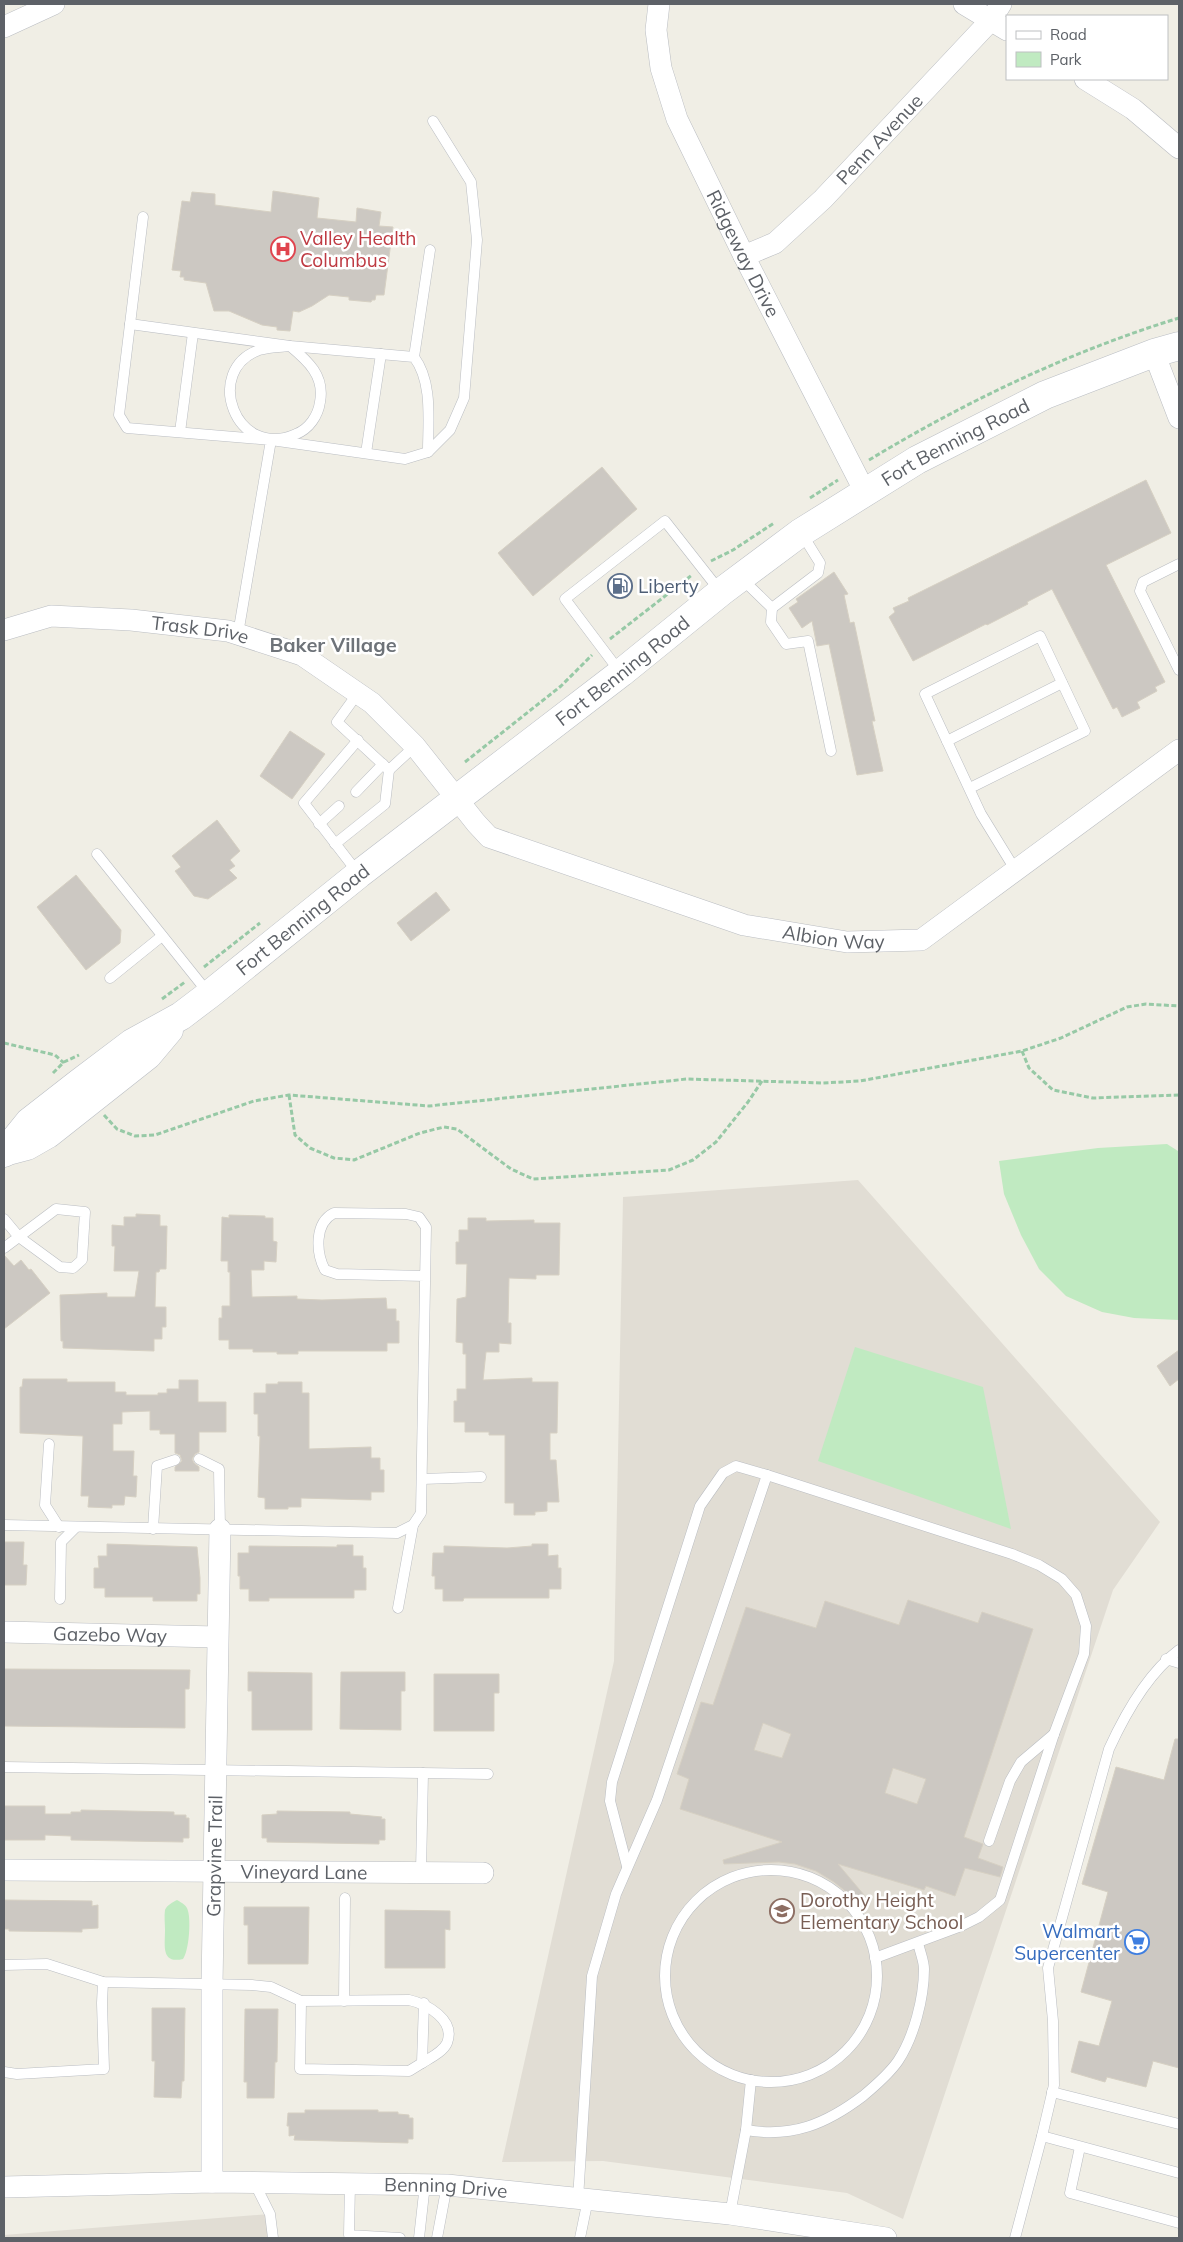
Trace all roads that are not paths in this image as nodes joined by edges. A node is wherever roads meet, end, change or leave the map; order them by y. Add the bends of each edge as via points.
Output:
1 (54, 4) edge
2 (659, 4) edge
3 (964, 4) edge
4 (1000, 18) edge
5 (4, 27) edge
6 (1087, 80) edge
7 (434, 121) dead end
8 (1179, 148) edge
9 (143, 217) dead end
10 (430, 250) dead end
11 (744, 256) junction
12 (130, 324) junction
13 (193, 333) junction
14 (290, 346) junction
15 (1166, 349) edge
16 (380, 354) junction
17 (414, 357) junction
18 (1179, 418) edge
19 (180, 432) junction
20 (271, 440) junction
21 (428, 452) junction
22 (366, 453) junction
23 (865, 492) junction
24 (800, 533) junction
25 (1179, 564) edge
26 (731, 584) junction
27 (772, 608) junction
28 (4, 630) edge
29 (238, 634) junction
30 (1179, 670) edge
31 (621, 673) junction
32 (1062, 683) junction
33 (358, 693) junction
34 (358, 740) junction
35 (947, 741) junction
36 (415, 746) junction
37 (1179, 750) edge
38 (830, 751) dead end
39 (386, 767) junction
40 (970, 788) junction
41 (450, 790) junction
42 (356, 792) dead end
43 (340, 806) dead end
44 (318, 824) junction
45 (335, 844) junction
46 (97, 854) dead end
47 (1016, 871) junction
48 (359, 874) junction
49 (162, 936) junction
50 (110, 978) dead end
51 (202, 985) junction
52 (5, 1152) edge
53 (4, 1219) edge
54 (19, 1237) junction
55 (4, 1248) edge
56 (425, 1276) junction
57 (49, 1444) dead end
58 (199, 1459) dead end
59 (175, 1460) dead end
60 (768, 1475) junction
61 (481, 1477) dead end
62 (422, 1480) junction
63 (4, 1525) edge
64 (413, 1525) junction
65 (59, 1527) junction
66 (76, 1528) junction
67 (153, 1528) junction
68 (220, 1529) junction
69 (60, 1599) dead end
70 (398, 1608) dead end
71 (4, 1632) edge
72 (217, 1637) junction
73 (1179, 1650) edge
74 (1166, 1659) junction
75 (1179, 1663) edge
76 (1054, 1734) junction
77 (4, 1767) edge
78 (216, 1770) junction
79 (423, 1773) junction
80 (488, 1774) dead end
81 (989, 1841) dead end
82 (627, 1866) junction
83 (4, 1870) edge
84 (214, 1870) junction
85 (421, 1872) junction
86 (483, 1873) dead end
87 (345, 1898) dead end
88 (918, 1943) junction
89 (875, 1958) junction
90 (4, 1965) edge
91 (103, 1982) junction
92 (212, 1984) junction
93 (301, 2001) junction
94 (344, 2001) junction
95 (424, 2004) junction
96 (422, 2063) junction
97 (4, 2072) edge
98 (751, 2080) junction
99 (1052, 2092) junction
100 (1179, 2124) edge
101 (746, 2130) junction
102 (1042, 2136) junction
103 (1080, 2146) junction
104 (1179, 2173) edge
105 (212, 2182) junction
106 (254, 2182) junction
107 (350, 2183) junction
108 (425, 2184) junction
109 (447, 2185) junction
110 (4, 2187) edge
111 (583, 2199) junction
112 (730, 2214) junction
113 (1179, 2224) edge
114 (860, 2236) edge
115 (273, 2238) edge
116 (400, 2238) edge
117 (419, 2238) edge
118 (437, 2238) edge
119 (580, 2238) edge
120 (886, 2238) edge
121 (1015, 2238) edge

1 - 5 street
2 - 11 street, Ridgeway Drive via 656,30 661,68 675,110
3 - 4 street
4 - 11 street, Penn Avenue via 823,199 774,243
6 - 8 street via 1133,109
7 - 21 lane via 471,182 477,240 464,398 450,430
9 - 12 lane
10 - 17 lane
11 - 23 street, Ridgeway Drive
12 - 13 lane
12 - 19 lane via 119,414 127,428
13 - 14 lane
13 - 19 lane
14 - 16 lane
14 - 20 lane via 312,366 319,380 319,410 300,432
14 - 20 lane via 258,351 245,359 235,370 230,385 234,415 256,436
15 - 18 street
15 - 23 street, Fort Benning Road via 1046,394 942,446
16 - 17 lane
16 - 22 lane
17 - 21 lane via 422,367 428,400
19 - 20 lane
20 - 22 lane
20 - 29 lane
21 - 22 lane via 405,459
23 - 24 street, Fort Benning Road
24 - 26 street, Fort Benning Road
24 - 27 lane via 820,563 818,573
25 - 30 lane via 1143,582 1140,591
26 - 27 lane
26 - 31 street, Fort Benning Road
26 - 31 lane via 702,567 665,520 565,599
27 - 38 lane via 771,622 786,644 808,641
28 - 29 street, Trask Drive via 51,616 131,620
29 - 33 street, Trask Drive via 302,655
31 - 41 street, Fort Benning Road
32 - 35 lane
32 - 35 lane via 1040,636 951,680 925,694
32 - 40 lane via 1085,731
33 - 34 lane via 338,722
33 - 36 street, Trask Drive via 372,702
34 - 39 lane
34 - 44 lane via 304,803
35 - 40 lane
36 - 39 lane
36 - 41 street, Trask Drive
37 - 47 street, Albion Way
39 - 42 lane
39 - 45 lane via 385,804
40 - 47 lane
41 - 47 street, Albion Way via 489,837 744,925 846,942 921,940
41 - 48 street, Fort Benning Road
43 - 44 lane
44 - 45 lane
45 - 48 lane
46 - 49 lane
48 - 51 street, Fort Benning Road
49 - 50 lane
49 - 51 lane
51 - 52 street, Fort Benning Road via 148,1055 78,1082 48,1134 27,1146
53 - 54 lane
54 - 54 lane via 56,1208 84,1212 82,1260 73,1268 60,1268
54 - 55 lane
56 - 56 lane via 337,1274 325,1270 319,1260 320,1226 325,1218 334,1214 406,1214 419,1217 426,1227
56 - 62 lane
57 - 65 lane via 45,1506
58 - 68 lane via 219,1469
59 - 67 lane via 157,1466
60 - 76 lane via 1012,1554 1062,1579 1076,1595 1086,1626 1084,1654
60 - 82 lane via 657,1800
60 - 82 lane via 736,1466 723,1473 700,1506 612,1782 610,1801
61 - 62 lane
62 - 64 lane via 421,1513
63 - 65 lane
64 - 68 lane via 397,1533
64 - 70 lane
65 - 66 lane
66 - 67 lane
66 - 69 lane via 61,1542
67 - 68 lane
68 - 72 street, Grapvine Trail
71 - 72 street, Gazebo Way
72 - 78 street, Grapvine Trail
73 - 74 lane
74 - 75 lane
74 - 99 lane via 1124,1716 1110,1749 1048,1968 1053,2021
76 - 81 lane via 1021,1762 1010,1781
76 - 88 lane via 1000,1900 979,1917
77 - 78 lane
78 - 79 lane
78 - 84 street, Grapvine Trail
79 - 80 lane
79 - 85 lane
82 - 111 lane via 592,1976
83 - 84 street, Vineyard Lane
84 - 85 street, Vineyard Lane
84 - 92 street, Grapvine Trail
85 - 86 street, Vineyard Lane
87 - 94 lane
88 - 89 lane
88 - 101 lane via 924,1970 920,2001 910,2036 898,2060 885,2076 848,2107 814,2125 782,2133
89 - 98 lane via 878,1968 874,2005 858,2038 832,2064 801,2079 768,2083
89 - 98 lane via 868,1931 847,1900 817,1879 781,1869 744,1871 710,1887 686,1910 670,1940 664,1973 668,2006 683,2036 706,2061 735,2077
90 - 91 lane via 47,1964
91 - 92 lane
91 - 97 lane via 104,2069
92 - 93 lane via 271,1987
92 - 105 street, Grapvine Trail
93 - 94 lane
93 - 96 lane via 300,2069 409,2071
94 - 95 lane via 410,2000
95 - 96 lane
95 - 96 lane via 440,2016 448,2028 447,2043 440,2052
98 - 101 lane
99 - 100 lane
99 - 102 lane
101 - 112 lane
102 - 103 lane
102 - 121 lane
103 - 104 lane
103 - 113 lane via 1070,2193
105 - 106 street, Benning Drive
105 - 110 street, Benning Drive
106 - 107 street, Benning Drive
106 - 115 lane via 270,2214
107 - 108 street, Benning Drive
107 - 116 lane via 349,2235
108 - 109 street, Benning Drive
108 - 117 lane
109 - 111 street, Benning Drive
109 - 118 lane
111 - 112 street, Benning Drive
111 - 119 lane
112 - 114 street, Benning Drive
114 - 120 street, Benning Drive

